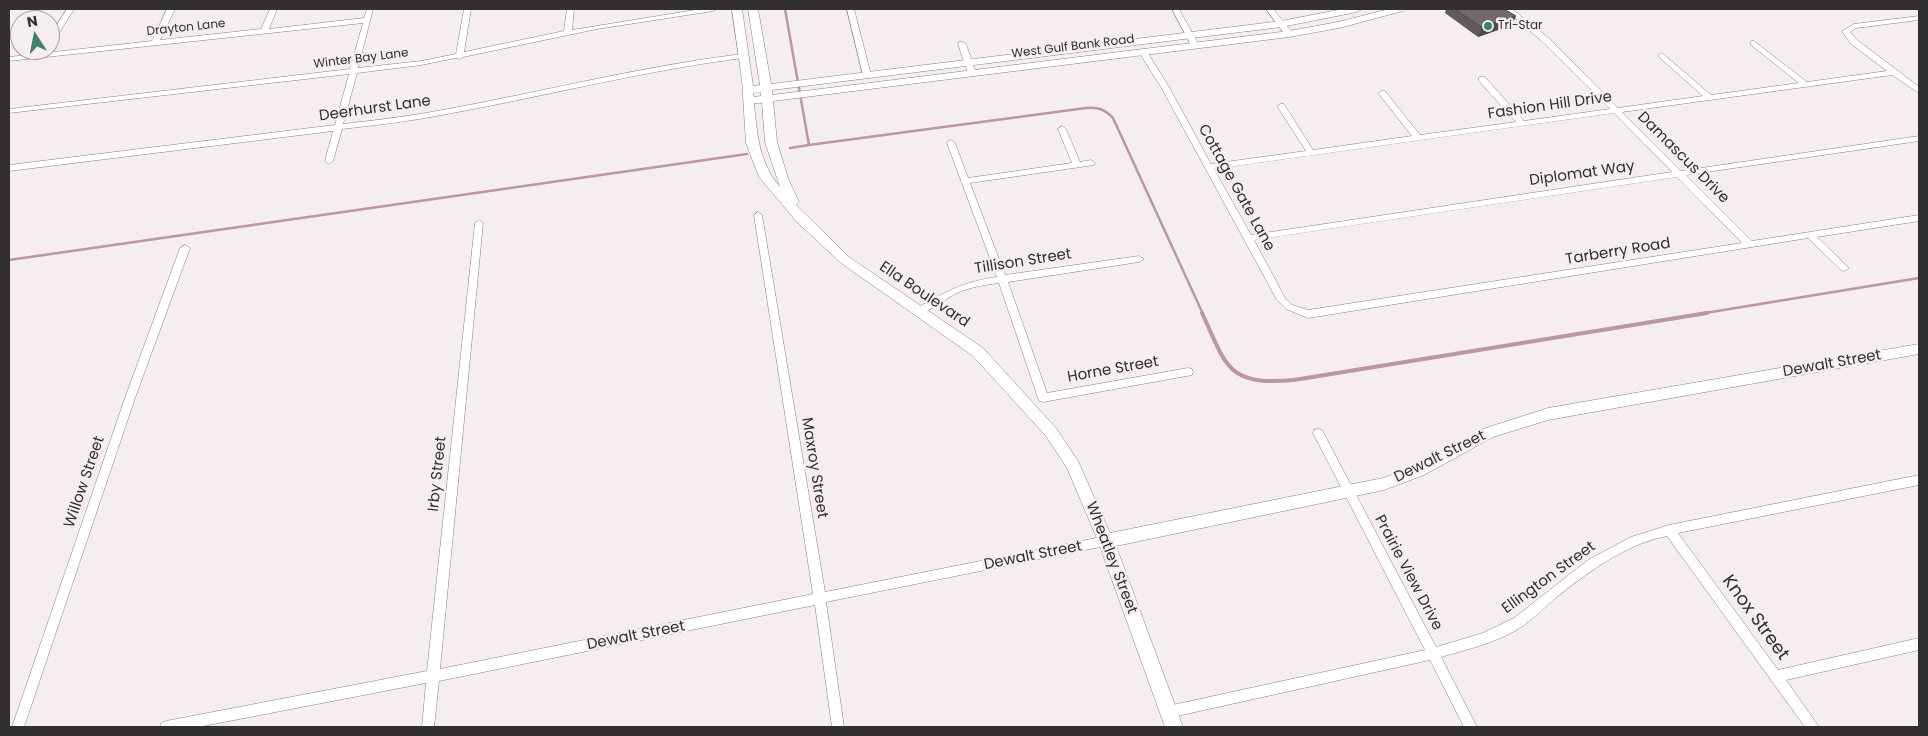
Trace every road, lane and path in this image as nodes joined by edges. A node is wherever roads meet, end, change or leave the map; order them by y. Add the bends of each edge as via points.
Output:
1 (70, 9) edge
2 (171, 9) edge
3 (273, 9) edge
4 (370, 9) edge
5 (467, 9) edge
6 (570, 9) edge
7 (713, 9) edge
8 (737, 9) edge
9 (753, 9) edge
10 (850, 9) edge
11 (1175, 9) edge
12 (1269, 9) edge
13 (1358, 9) edge
14 (1400, 9) edge
15 (1508, 9) edge
16 (674, 11) edge
17 (1376, 12) edge
18 (1919, 18) edge
19 (366, 20) junction
20 (1281, 24) junction
21 (60, 25) edge
22 (264, 31) junction
23 (568, 33) junction
24 (1289, 34) junction
25 (1189, 35) junction
26 (155, 43) junction
27 (1754, 43) dead end
28 (962, 44) dead end
29 (1195, 45) junction
30 (60, 51) edge
31 (1143, 52) junction
32 (1662, 55) dead end
33 (459, 56) junction
34 (742, 56) junction
35 (970, 68) junction
36 (353, 72) junction
37 (1894, 72) junction
38 (867, 75) junction
39 (1482, 79) dead end
40 (813, 82) joint
41 (1805, 84) junction
42 (1919, 91) edge
43 (1382, 92) dead end
44 (767, 93) junction
45 (748, 95) junction
46 (1710, 98) junction
47 (1281, 106) dead end
48 (9, 111) edge
49 (1616, 111) junction
50 (1522, 124) junction
51 (337, 129) junction
52 (1062, 129) dead end
53 (1418, 138) junction
54 (1919, 138) edge
55 (951, 143) dead end
56 (1311, 153) junction
57 (329, 161) dead end
58 (1091, 162) dead end
59 (1077, 164) junction
60 (1208, 167) junction
61 (9, 168) edge
62 (1680, 174) junction
63 (965, 181) junction
64 (758, 215) dead end
65 (1919, 218) edge
66 (801, 219) junction
67 (478, 223) dead end
68 (1810, 235) junction
69 (1248, 238) junction
70 (1750, 244) junction
71 (185, 248) dead end
72 (1139, 259) dead end
73 (1844, 268) dead end
74 (1002, 279) junction
75 (918, 311) junction
76 (1321, 312) joint
77 (1919, 349) edge
78 (1188, 372) dead end
79 (1024, 402) joint
80 (1318, 433) dead end
81 (1919, 480) edge
82 (1348, 492) junction
83 (1669, 530) junction
84 (1106, 541) junction
85 (820, 599) junction
86 (1919, 644) edge
87 (1433, 654) junction
88 (433, 676) junction
89 (1776, 676) junction
90 (1168, 712) junction
91 (18, 727) edge
92 (166, 727) edge
93 (428, 727) edge
94 (838, 727) edge
95 (1174, 727) edge
96 (1471, 727) edge
97 (1813, 727) edge

1 - 21 street
2 - 26 street
3 - 22 street
4 - 19 street
5 - 33 street
6 - 23 street
7 - 16 street, Winter Bay Lane
8 - 34 main road, Ella Boulevard
9 - 44 main road, Ella Boulevard
10 - 38 street
11 - 25 street
12 - 20 street
13 - 20 main road, West Gulf Bank Road
14 - 17 main road, West Gulf Bank Road
15 - 49 street, Damascus Drive via 1546,41
16 - 23 street, Winter Bay Lane
17 - 24 main road, West Gulf Bank Road via 1339,25
18 - 37 street via 1848,28 1846,31 1847,36
19 - 22 street, Drayton Lane
19 - 36 street
20 - 24 street
20 - 25 main road, West Gulf Bank Road
22 - 26 street, Drayton Lane
23 - 33 street, Winter Bay Lane
24 - 29 main road, West Gulf Bank Road
25 - 29 street
25 - 35 main road, West Gulf Bank Road
26 - 30 street, Drayton Lane
27 - 41 street
28 - 35 street
29 - 31 main road, West Gulf Bank Road
31 - 35 main road, West Gulf Bank Road
31 - 60 street, Cottage Gate Lane
32 - 46 street
33 - 36 street, Winter Bay Lane
34 - 45 main road, Ella Boulevard
34 - 51 street, Deerhurst Lane via 643,70 453,112
35 - 38 main road, West Gulf Bank Road
35 - 44 main road, West Gulf Bank Road via 816,94 787,97
36 - 48 street, Winter Bay Lane
36 - 51 street
37 - 41 street, Fashion Hill Drive
37 - 42 street
38 - 40 main road, West Gulf Bank Road
39 - 50 street
40 - 44 main road, West Gulf Bank Road via 786,85
41 - 46 street, Fashion Hill Drive
43 - 53 street
44 - 45 main road, West Gulf Bank Road
44 - 66 main road, Ella Boulevard via 771,142 782,178
45 - 66 main road, Ella Boulevard via 752,143 765,176
46 - 49 street, Fashion Hill Drive
47 - 56 street
49 - 50 street, Fashion Hill Drive
49 - 62 street, Damascus Drive
50 - 53 street, Fashion Hill Drive
51 - 57 street
51 - 61 street, Deerhurst Lane
52 - 59 street
53 - 56 street, Fashion Hill Drive
54 - 62 street, Diplomat Way
55 - 63 street
56 - 60 street, Fashion Hill Drive
58 - 59 street
59 - 63 street
60 - 69 street, Cottage Gate Lane
62 - 69 street, Diplomat Way
62 - 70 street, Damascus Drive
63 - 74 street
64 - 85 street, Maxroy Street
65 - 68 street, Tarberry Road
66 - 75 main road, Ella Boulevard via 844,260
67 - 88 street, Irby Street
68 - 70 street, Tarberry Road
68 - 73 street
69 - 76 street, Cottage Gate Lane via 1282,300 1289,307 1308,314
70 - 76 street, Tarberry Road
71 - 91 street, Willow Street via 130,398
72 - 74 street, Tillison Street
74 - 75 street, Tillison Street via 952,291
74 - 78 street, Horne Street via 1043,398
75 - 79 main road, Ella Boulevard via 978,352
77 - 82 main road, Dewalt Street via 1540,416 1488,433 1419,471 1384,484
79 - 84 main road, Wheatley Street via 1051,432 1073,464
80 - 82 street, Prairie View Drive
81 - 83 street, Ellington Street
82 - 84 main road, Dewalt Street
82 - 87 street, Prairie View Drive
83 - 87 street, Ellington Street via 1635,540 1592,564 1518,622 1485,638
83 - 89 street, Knox Street
84 - 85 street, Dewalt Street
84 - 90 main road, Wheatley Street
85 - 88 street, Dewalt Street
85 - 94 street, Maxroy Street
86 - 89 street
87 - 90 street, Ellington Street
87 - 96 street, Prairie View Drive
88 - 92 street, Dewalt Street
88 - 93 street, Irby Street
89 - 97 street, Knox Street
90 - 95 main road, Wheatley Street

